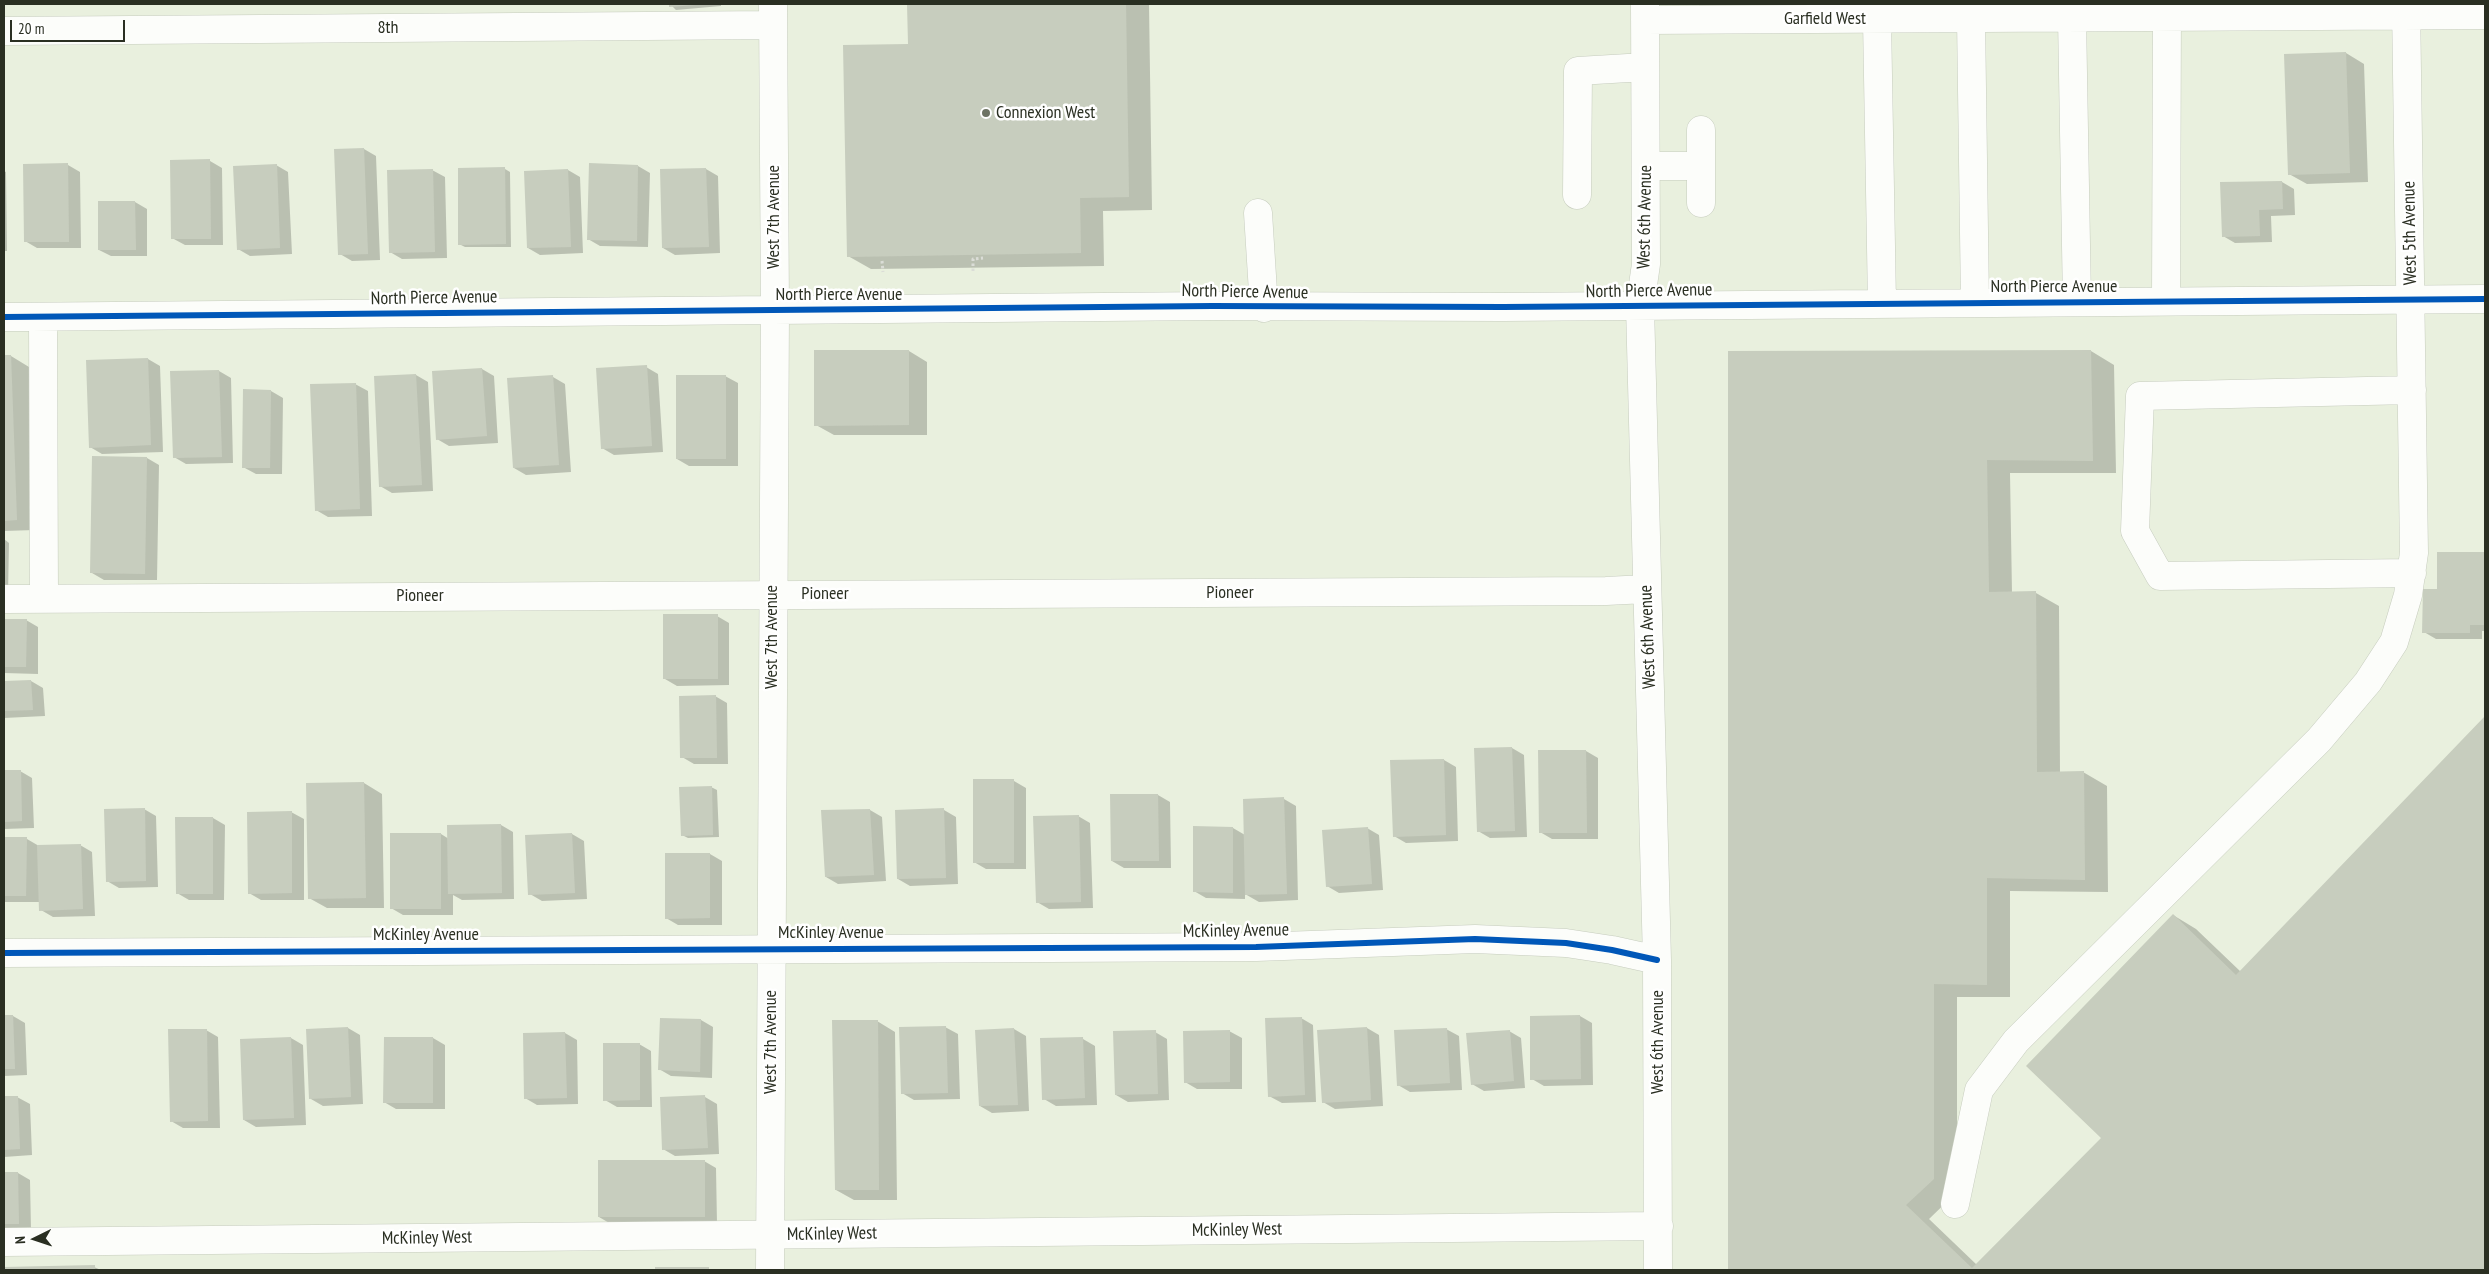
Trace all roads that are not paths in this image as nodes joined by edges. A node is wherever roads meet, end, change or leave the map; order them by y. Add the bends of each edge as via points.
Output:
1 (2406, 9) edge
2 (2167, 10) edge
3 (2044, 11) edge
4 (1645, 12) edge
5 (773, 14) edge
6 (2485, 15) edge
7 (2072, 17) junction
8 (1971, 18) junction
9 (1876, 19) junction
10 (4, 31) edge
11 (1645, 67) junction
12 (1701, 130) dead end
13 (1647, 166) junction
14 (1700, 166) junction
15 (1577, 195) dead end
16 (1701, 203) dead end
17 (1258, 213) dead end
18 (2412, 299) junction
19 (2485, 299) edge
20 (2166, 301) junction
21 (1975, 302) junction
22 (2076, 302) junction
23 (1882, 304) junction
24 (1640, 306) junction
25 (1264, 308) junction
26 (775, 310) junction
27 (4, 317) edge
28 (43, 317) junction
29 (2412, 390) junction
30 (2413, 563) junction
31 (1646, 589) junction
32 (772, 594) junction
33 (4, 599) edge
34 (44, 599) junction
35 (771, 948) junction
36 (4, 953) edge
37 (1657, 960) junction
38 (1955, 1204) dead end
39 (1659, 1226) junction
40 (770, 1234) junction
41 (4, 1242) edge
42 (770, 1270) edge
43 (1658, 1270) edge

1 - 2 street, Garfield West
1 - 6 street, Garfield West
1 - 18 street, West 5th Avenue
2 - 7 street, Garfield West
2 - 20 street
3 - 7 street, Garfield West
3 - 8 street, Garfield West
4 - 9 street, Garfield West
4 - 11 street, West 6th Avenue
5 - 10 street, 8th
5 - 26 street, West 7th Avenue
7 - 22 street
8 - 9 street, Garfield West
8 - 21 street
9 - 23 street
11 - 13 street, West 6th Avenue
11 - 15 street via 1578,71
12 - 14 street
13 - 14 street
13 - 24 street, West 6th Avenue via 1646,264
14 - 16 street
17 - 25 street
18 - 19 street, North Pierce Avenue
18 - 20 street, North Pierce Avenue
18 - 29 street, West 5th Avenue
20 - 22 street, North Pierce Avenue
21 - 22 street, North Pierce Avenue
21 - 23 street, North Pierce Avenue
23 - 24 street, North Pierce Avenue
24 - 25 street, North Pierce Avenue
24 - 31 street, West 6th Avenue
25 - 26 street, North Pierce Avenue
26 - 28 street, North Pierce Avenue
26 - 32 street, West 7th Avenue
27 - 28 street, North Pierce Avenue
28 - 34 street
29 - 30 street, West 5th Avenue
29 - 30 street via 2140,396 2135,531 2160,576
30 - 38 street, West 5th Avenue via 2394,642 2368,682 2326,733 2016,1041 1979,1090
31 - 32 street, Pioneer
31 - 37 street, West 6th Avenue
32 - 34 street, Pioneer
32 - 35 street, West 7th Avenue
33 - 34 street, Pioneer
35 - 36 street, McKinley Avenue
35 - 37 street, McKinley Avenue via 1256,947 1474,940 1566,943
35 - 40 street, West 7th Avenue
37 - 39 street, West 6th Avenue
39 - 40 street, McKinley West
39 - 43 street, West 6th Avenue
40 - 41 street, McKinley West
40 - 42 street, West 7th Avenue

